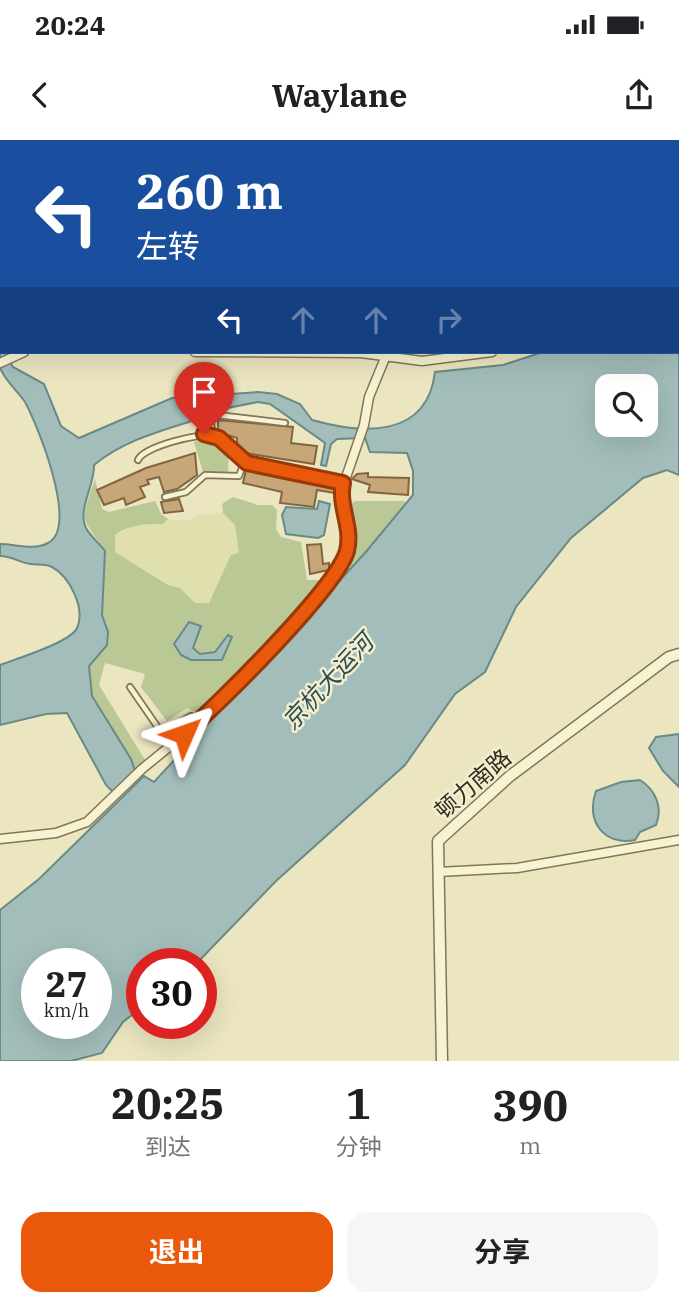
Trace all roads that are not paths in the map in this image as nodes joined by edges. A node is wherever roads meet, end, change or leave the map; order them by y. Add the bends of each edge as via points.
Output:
1 (20, 354) edge
2 (366, 354) edge
3 (476, 354) edge
4 (385, 358) junction
5 (0, 363) edge
6 (285, 423) dead end
7 (213, 435) junction
8 (138, 460) dead end
9 (247, 463) junction
10 (343, 483) junction
11 (165, 497) dead end
12 (679, 653) edge
13 (130, 687) dead end
14 (191, 716) dead end
15 (163, 732) junction
16 (171, 745) junction
17 (0, 839) edge
18 (678, 841) edge
19 (438, 872) junction
20 (442, 1061) edge

1 - 5 street
2 - 4 street
3 - 4 street via 422,361
4 - 10 street
6 - 7 lane via 216,415 210,418
7 - 8 lane via 147,449
7 - 9 lane
9 - 10 lane
9 - 11 lane via 239,476 205,475 186,492
10 - 16 street via 341,496 350,531 342,565 281,636
12 - 19 street, 顿力南路 via 510,776 438,841
13 - 15 lane
14 - 15 lane
15 - 16 lane
16 - 17 street via 87,822 56,833
18 - 19 street via 517,868
19 - 20 street, 顿力南路

